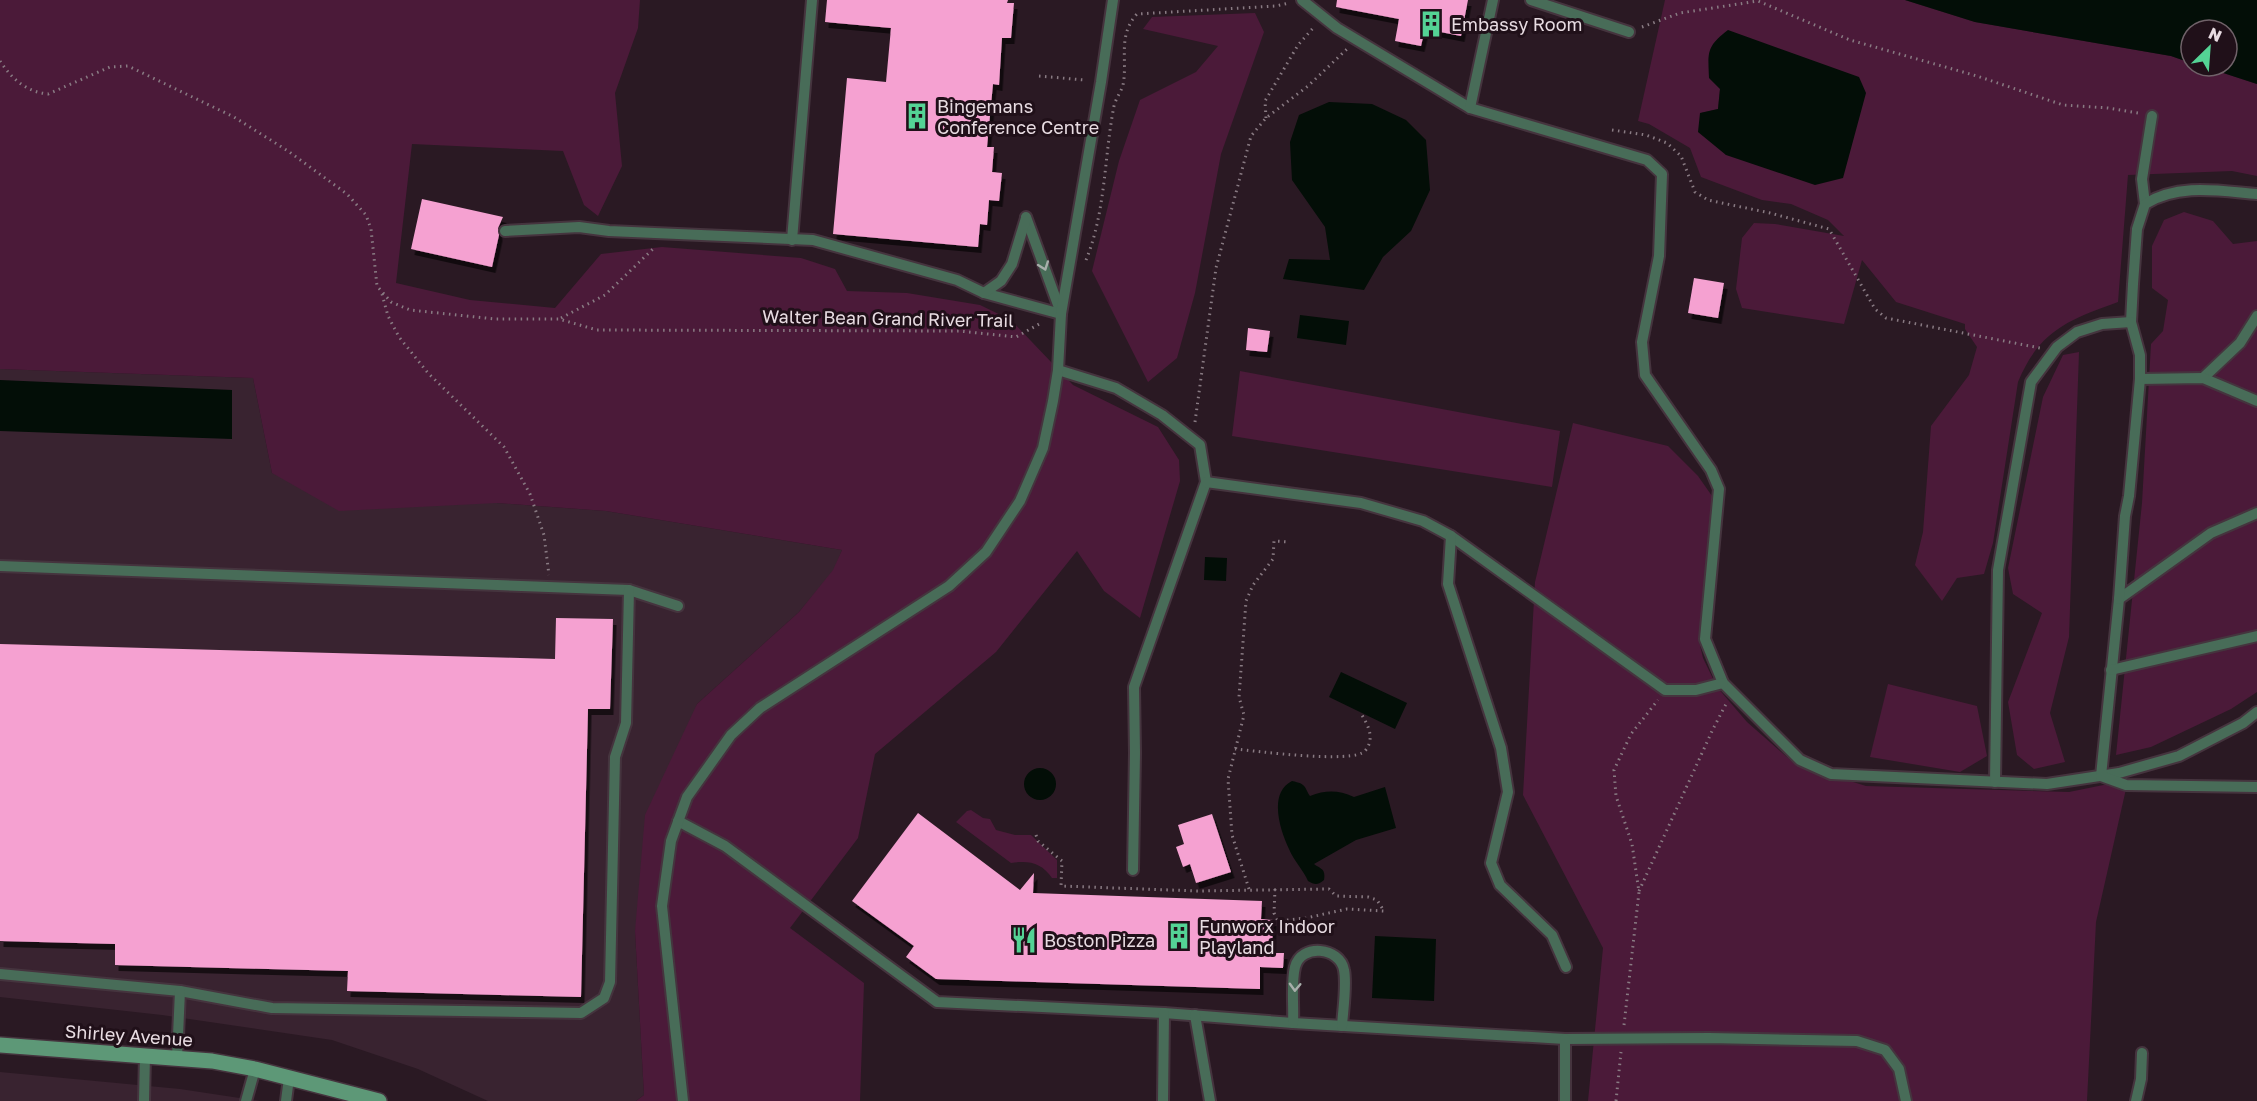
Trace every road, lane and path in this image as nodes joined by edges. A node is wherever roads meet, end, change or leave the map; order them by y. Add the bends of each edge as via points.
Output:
1 (812, 0) edge
2 (1113, 0) edge
3 (1300, 0) edge
4 (1493, 0) edge
5 (1531, 0) edge
6 (1323, 17) junction
7 (1629, 32) joint
8 (1357, 40) junction
9 (0, 61) edge
10 (1039, 76) dead end
11 (1084, 80) dead end
12 (1114, 82) dead end
13 (1123, 83) junction
14 (1470, 108) junction
15 (2152, 116) joint
16 (1266, 118) junction
17 (1612, 130) dead end
18 (2257, 194) edge
19 (2145, 204) junction
20 (505, 231) dead end
21 (668, 234) junction
22 (792, 240) junction
23 (1083, 268) dead end
24 (381, 293) junction
25 (984, 293) junction
26 (1061, 314) junction
27 (2257, 316) edge
28 (559, 319) junction
29 (2131, 322) junction
30 (2054, 351) junction
31 (1058, 370) junction
32 (2204, 378) junction
33 (2140, 379) junction
34 (2257, 401) edge
35 (1192, 439) junction
36 (1206, 482) junction
37 (2257, 513) edge
38 (1451, 536) junction
39 (1289, 542) dead end
40 (0, 566) edge
41 (551, 587) junction
42 (629, 590) junction
43 (2119, 599) junction
44 (678, 606) dead end
45 (2257, 636) edge
46 (2111, 670) junction
47 (1723, 683) junction
48 (1665, 690) junction
49 (1733, 692) junction
50 (1360, 712) dead end
51 (2257, 712) edge
52 (1235, 749) junction
53 (2101, 776) junction
54 (1995, 782) junction
55 (2257, 787) edge
56 (678, 821) junction
57 (1036, 835) dead end
58 (1133, 870) dead end
59 (1249, 889) junction
60 (1275, 889) junction
61 (1639, 892) junction
62 (1566, 967) dead end
63 (0, 974) edge
64 (180, 991) junction
65 (1164, 1013) junction
66 (1195, 1015) junction
67 (1293, 1023) junction
68 (1342, 1026) junction
69 (1565, 1039) junction
70 (1623, 1039) junction
71 (0, 1044) edge
72 (2142, 1053) dead end
73 (145, 1055) junction
74 (177, 1058) junction
75 (255, 1069) junction
76 (289, 1078) junction
77 (144, 1101) edge
78 (246, 1101) edge
79 (286, 1101) edge
80 (379, 1101) edge
81 (683, 1101) edge
82 (1163, 1101) edge
83 (1210, 1101) edge
84 (1565, 1101) edge
85 (1616, 1101) edge
86 (1906, 1101) edge
87 (2136, 1101) edge

1 - 22 lane
2 - 26 lane
3 - 6 lane
3 - 13 path via 1276,6 1137,14 1126,35
4 - 14 lane
5 - 7 lane
6 - 8 lane
6 - 16 path via 1298,45 1264,101
7 - 15 path via 1680,13 1758,1 1850,40 2063,105
8 - 14 lane
8 - 16 path via 1308,86
9 - 24 path via 16,81 48,94 110,67 128,66 234,117 359,205 371,229
10 - 11 path
12 - 13 path
13 - 23 path via 1115,104 1097,226
14 - 47 lane via 1647,160 1662,174 1659,256 1642,342 1645,375 1711,470 1719,489 1705,639
15 - 19 lane via 2142,179
16 - 35 path via 1251,136 1216,267
17 - 30 path via 1667,143 1681,156 1695,192 1708,200 1829,229 1875,309 1886,318
18 - 19 lane via 2186,190
19 - 29 lane via 2137,230
20 - 21 lane via 579,227
21 - 22 lane
21 - 28 path via 605,295
22 - 25 lane via 813,240 957,280
24 - 28 path via 410,310 495,319
24 - 41 path via 399,337 428,373 504,447 530,494 544,535
25 - 26 lane
25 -> 26 lane via 1001,281 1012,264 1026,217
26 - 28 path, Walter Bean Grand River Trail via 1016,337 959,331 597,330
26 - 31 lane
27 - 32 lane via 2240,343
29 - 30 lane via 2102,324 2077,332
29 - 33 lane via 2140,355
30 - 54 lane via 2031,382 1998,570
31 - 35 lane via 1116,388 1162,415
31 - 56 lane via 1043,448 1020,501 987,552 949,586 760,708 731,735 687,797
32 - 33 lane
32 - 34 lane
33 - 43 lane
35 - 36 lane via 1200,445
36 - 38 lane via 1361,503 1423,521
36 - 58 lane via 1134,687
37 - 43 lane via 2211,533
38 - 48 lane
38 - 62 lane via 1448,584 1501,748 1508,792 1491,863 1500,885 1552,934
39 - 52 path via 1274,541 1273,559 1246,600 1239,697 1244,715
40 - 41 lane
41 - 42 lane
42 - 44 lane
42 - 64 lane via 626,723 615,758 610,982 604,998 581,1013 283,1008
43 - 46 lane
45 - 46 lane
46 - 53 lane
47 - 48 lane via 1696,690
47 - 49 lane
48 - 61 path via 1631,734 1614,770 1616,796 1632,844
49 - 54 lane via 1800,759 1831,774
49 - 61 path
50 - 52 path via 1371,736 1359,755 1326,757
51 - 53 lane via 2179,756
52 - 59 path via 1228,778 1232,835
53 - 54 lane via 2047,784
53 - 55 lane via 2126,785
56 - 65 lane via 725,846 937,1002
56 - 81 lane via 671,841 662,906
57 - 59 path via 1062,861 1061,886
59 - 60 path
60 - 60 path via 1329,889 1336,896 1377,900 1384,911 1347,909 1278,921
61 - 70 path
63 - 64 lane
64 - 74 lane
65 - 66 lane
65 - 82 lane
66 - 67 lane
66 - 83 lane
67 - 68 lane
68 -> 67 lane via 1344,969 1330,953 1319,951 1308,951 1295,966
68 - 69 lane
69 - 70 lane
69 - 84 lane
70 - 85 path
70 - 86 lane via 1857,1041 1885,1050 1899,1069
71 - 73 main road, Shirley Avenue
72 - 87 lane
73 - 74 main road, Shirley Avenue
73 - 77 lane
74 - 75 main road, Shirley Avenue
75 - 76 main road, Shirley Avenue
75 - 78 lane
76 - 79 lane
76 - 80 main road, Shirley Avenue

